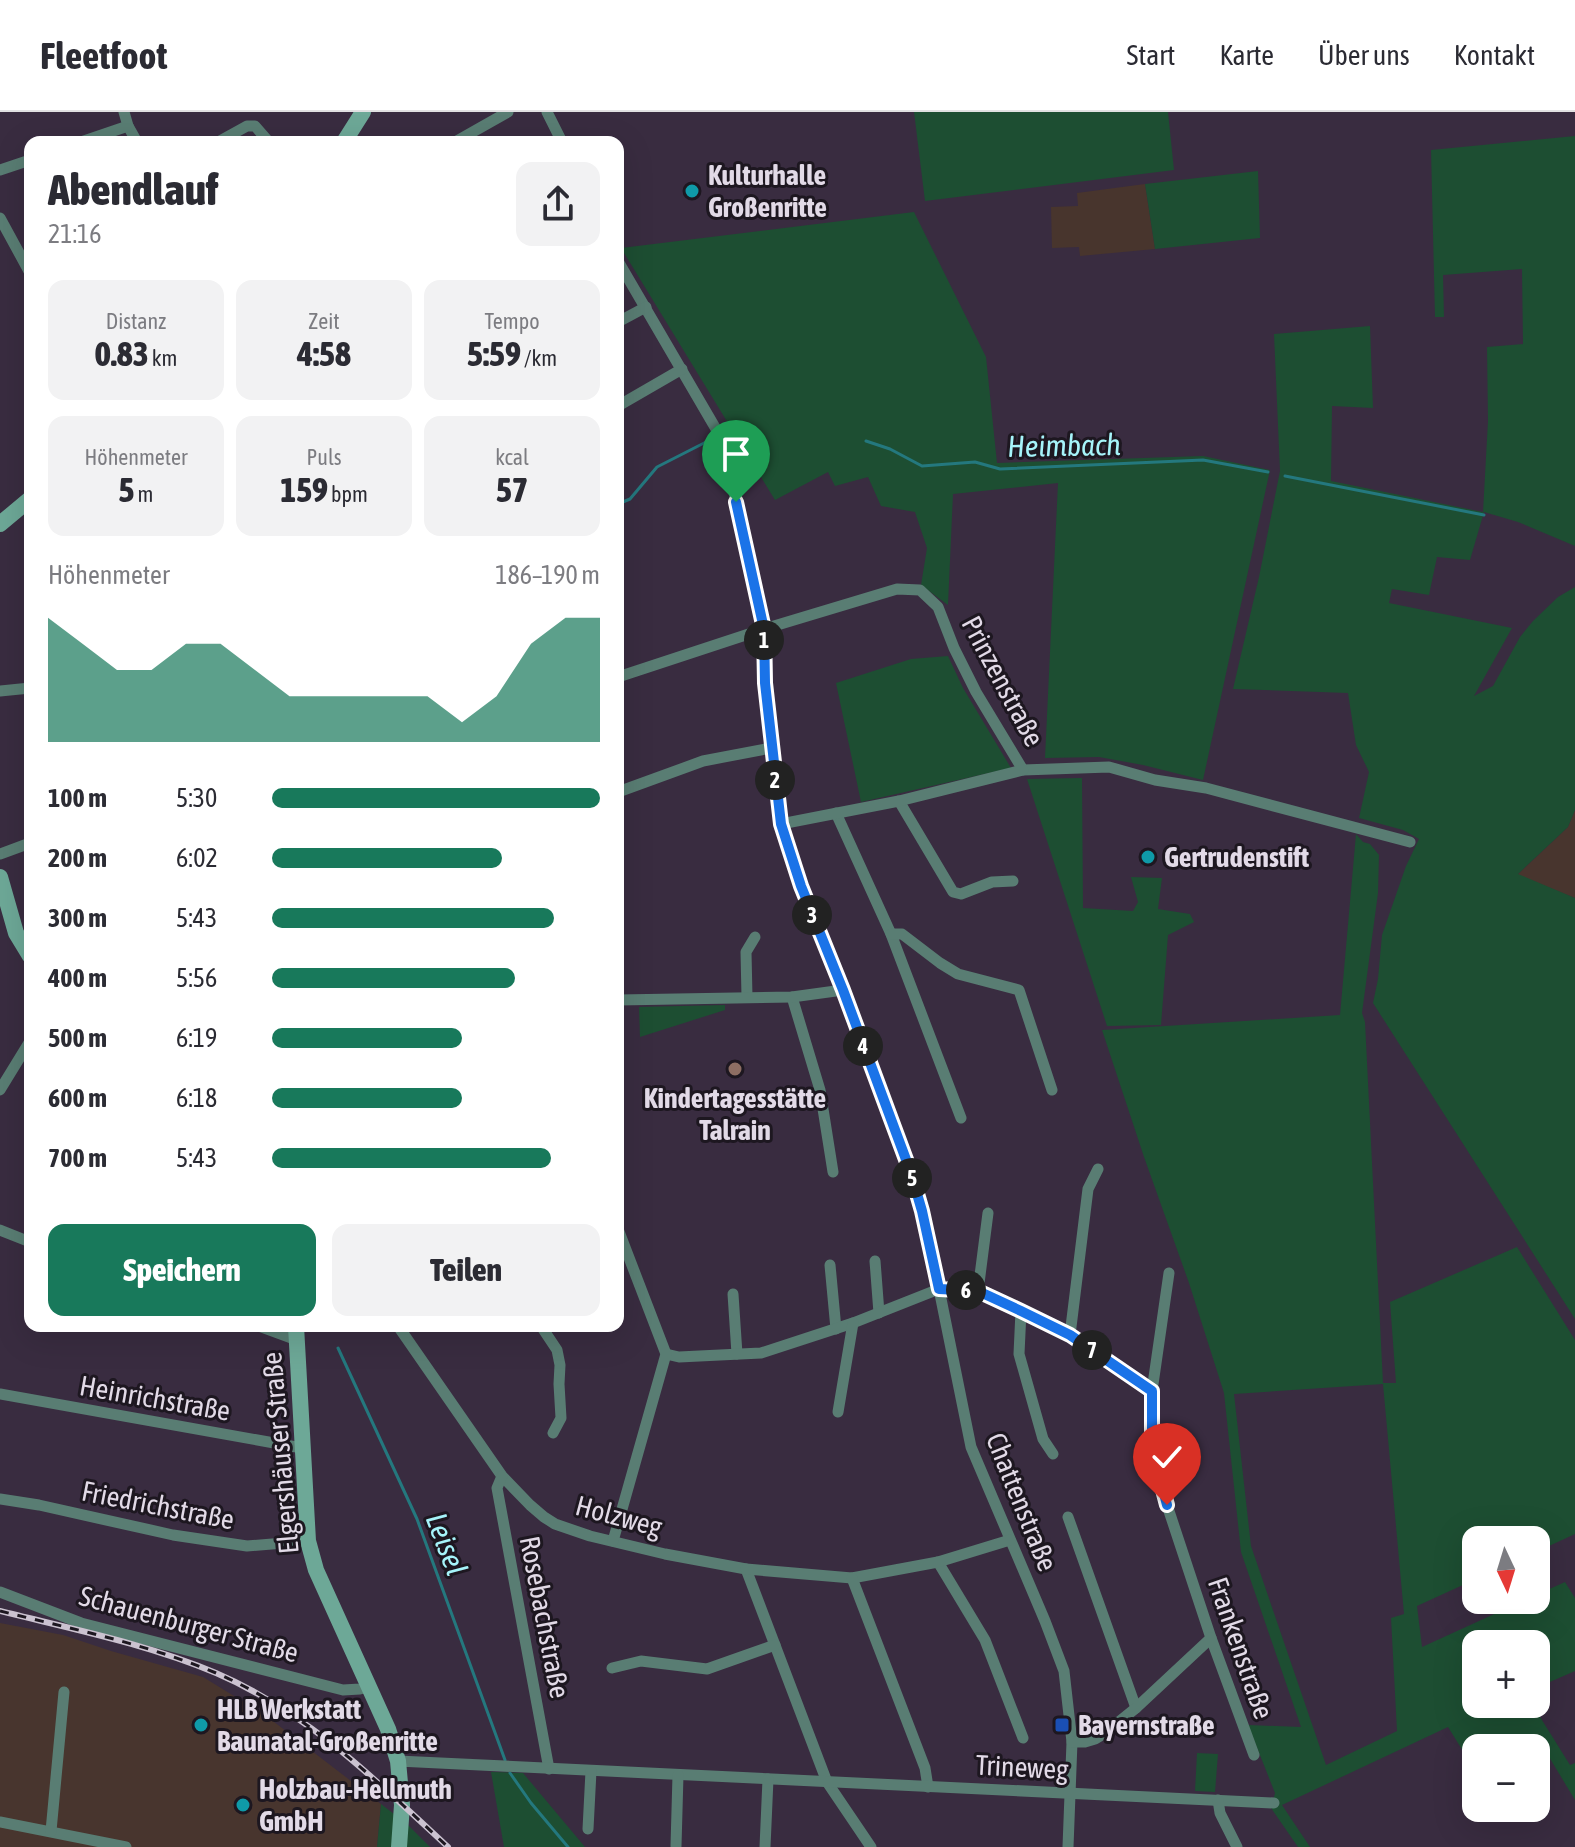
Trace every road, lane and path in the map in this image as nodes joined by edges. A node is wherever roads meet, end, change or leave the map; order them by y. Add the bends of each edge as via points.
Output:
1 (124, 112) edge
2 (363, 112) edge
3 (508, 112) edge
4 (547, 112) edge
5 (128, 126) junction
6 (99, 136) edge
7 (134, 136) edge
8 (229, 136) edge
9 (264, 136) edge
10 (348, 136) edge
11 (466, 136) edge
12 (559, 136) edge
13 (24, 162) edge
14 (0, 170) edge
15 (0, 218) edge
16 (24, 262) edge
17 (624, 271) edge
18 (646, 307) junction
19 (624, 319) edge
20 (682, 369) junction
21 (624, 403) edge
22 (24, 504) edge
23 (0, 522) edge
24 (764, 629) junction
25 (624, 675) edge
26 (24, 689) edge
27 (0, 691) edge
28 (771, 748) junction
29 (1023, 770) junction
30 (624, 790) edge
31 (899, 801) junction
32 (836, 813) junction
33 (781, 824) junction
34 (1410, 842) dead end
35 (24, 845) edge
36 (0, 854) edge
37 (0, 877) edge
38 (1013, 881) dead end
39 (891, 934) junction
40 (755, 937) dead end
41 (24, 946) edge
42 (843, 990) junction
43 (747, 997) junction
44 (792, 997) junction
45 (624, 1000) edge
46 (24, 1051) edge
47 (0, 1090) edge
48 (1052, 1090) dead end
49 (961, 1118) dead end
50 (1098, 1169) dead end
51 (833, 1172) dead end
52 (988, 1213) dead end
53 (0, 1230) edge
54 (24, 1240) edge
55 (624, 1245) edge
56 (875, 1261) dead end
57 (830, 1265) dead end
58 (1169, 1273) dead end
59 (939, 1289) junction
60 (978, 1291) junction
61 (733, 1294) dead end
62 (1021, 1311) junction
63 (879, 1313) junction
64 (853, 1323) junction
65 (836, 1329) junction
66 (402, 1332) edge
67 (545, 1332) edge
68 (296, 1333) edge
69 (1070, 1335) junction
70 (666, 1354) junction
71 (737, 1354) junction
72 (1152, 1391) junction
73 (0, 1394) edge
74 (838, 1412) dead end
75 (553, 1433) dead end
76 (302, 1448) junction
77 (1053, 1454) dead end
78 (502, 1476) junction
79 (0, 1499) edge
80 (1068, 1517) dead end
81 (1010, 1540) junction
82 (308, 1541) junction
83 (613, 1541) junction
84 (938, 1562) junction
85 (746, 1569) junction
86 (852, 1578) junction
87 (0, 1592) edge
88 (1211, 1638) junction
89 (775, 1645) junction
90 (612, 1668) dead end
91 (368, 1687) junction
92 (64, 1692) dead end
93 (1136, 1708) junction
94 (1023, 1738) dead end
95 (1072, 1742) junction
96 (1254, 1755) dead end
97 (398, 1761) junction
98 (549, 1769) junction
99 (591, 1771) junction
100 (678, 1775) junction
101 (768, 1779) junction
102 (827, 1782) junction
103 (928, 1787) junction
104 (1070, 1794) junction
105 (1218, 1800) junction
106 (1274, 1803) dead end
107 (0, 1822) edge
108 (588, 1829) dead end
109 (51, 1831) junction
110 (126, 1847) edge
111 (399, 1847) edge
112 (675, 1847) edge
113 (765, 1847) edge
114 (871, 1847) edge
115 (1068, 1847) edge
116 (1237, 1847) edge

1 - 5 street
2 - 10 street
3 - 11 street
4 - 12 street
5 - 6 street
5 - 7 street
8 - 9 street via 247,126 255,126
13 - 14 street
15 - 16 street
17 - 18 street, Chattenstraße
18 - 19 street
18 - 20 street, Chattenstraße
20 - 21 street
20 - 24 street, Chattenstraße via 726,456
22 - 23 street
24 - 25 street, Prinzenstraße
24 - 28 street, Chattenstraße
24 - 29 street, Prinzenstraße via 897,589 920,590 938,607 976,692
26 - 27 street
28 - 30 street via 703,761
28 - 33 street, Chattenstraße
29 - 31 street
29 - 34 street, Prinzenstraße via 1109,767
31 - 32 street
31 - 38 street via 953,892
32 - 33 street
32 - 39 street
33 - 42 street, Chattenstraße
35 - 36 street
37 - 41 street
39 - 48 street via 902,934 958,974 1019,990
39 - 49 street
40 - 43 street via 746,952
42 - 44 street
42 - 59 street, Chattenstraße via 911,1173
43 - 44 street
43 - 45 street
44 - 51 street via 820,1090
46 - 47 street
50 - 69 street via 1088,1189
52 - 60 street
53 - 54 street
55 - 70 street
56 - 63 street
57 - 65 street
58 - 72 street, Frankenstraße
59 - 60 street
59 - 63 street
59 - 81 street, Chattenstraße via 971,1447
60 - 62 street
61 - 71 street
62 - 69 street
62 - 77 street via 1019,1354 1043,1439
63 - 64 street
64 - 65 street
64 - 74 street
65 - 71 street via 761,1353
66 - 78 street, Holzweg
67 - 75 street via 560,1365 561,1418
68 - 76 street, Elgershäuser Straße
69 - 72 street
70 - 71 street
70 - 83 street
72 - 88 street, Frankenstraße via 1152,1448
73 - 76 street, Heinrichstraße
76 - 82 street, Elgershäuser Straße
78 - 83 street, Holzweg via 555,1524
78 - 98 street, Rosebachstraße via 497,1488
79 - 82 street, Friedrichstraße via 247,1546
80 - 93 street
81 - 84 street, Holzweg
81 - 95 street, Chattenstraße via 1064,1671
82 - 91 street, Elgershäuser Straße
83 - 85 street, Holzweg
84 - 86 street, Holzweg
84 - 94 street via 985,1640
85 - 86 street, Holzweg
85 - 89 street
86 - 103 street
87 - 91 street, Schauenburger Straße via 81,1623 343,1690
88 - 93 street
88 - 96 street, Frankenstraße
89 - 90 street via 707,1669 641,1661
89 - 102 street
91 - 97 street, Elgershäuser Straße
92 - 109 street
93 - 95 street via 1095,1739
95 - 104 street, Chattenstraße
97 - 98 street, Trineweg
97 - 111 street, Elgershäuser Straße
98 - 99 street, Trineweg
99 - 100 street, Trineweg
99 - 108 street
100 - 101 street, Trineweg
100 - 112 street
101 - 102 street, Trineweg
101 - 113 street
102 - 103 street, Trineweg
102 - 114 street
103 - 104 street, Trineweg
104 - 105 street, Trineweg
104 - 115 street, Chattenstraße
105 - 106 street, Trineweg
105 - 116 street
107 - 109 street
109 - 110 street

